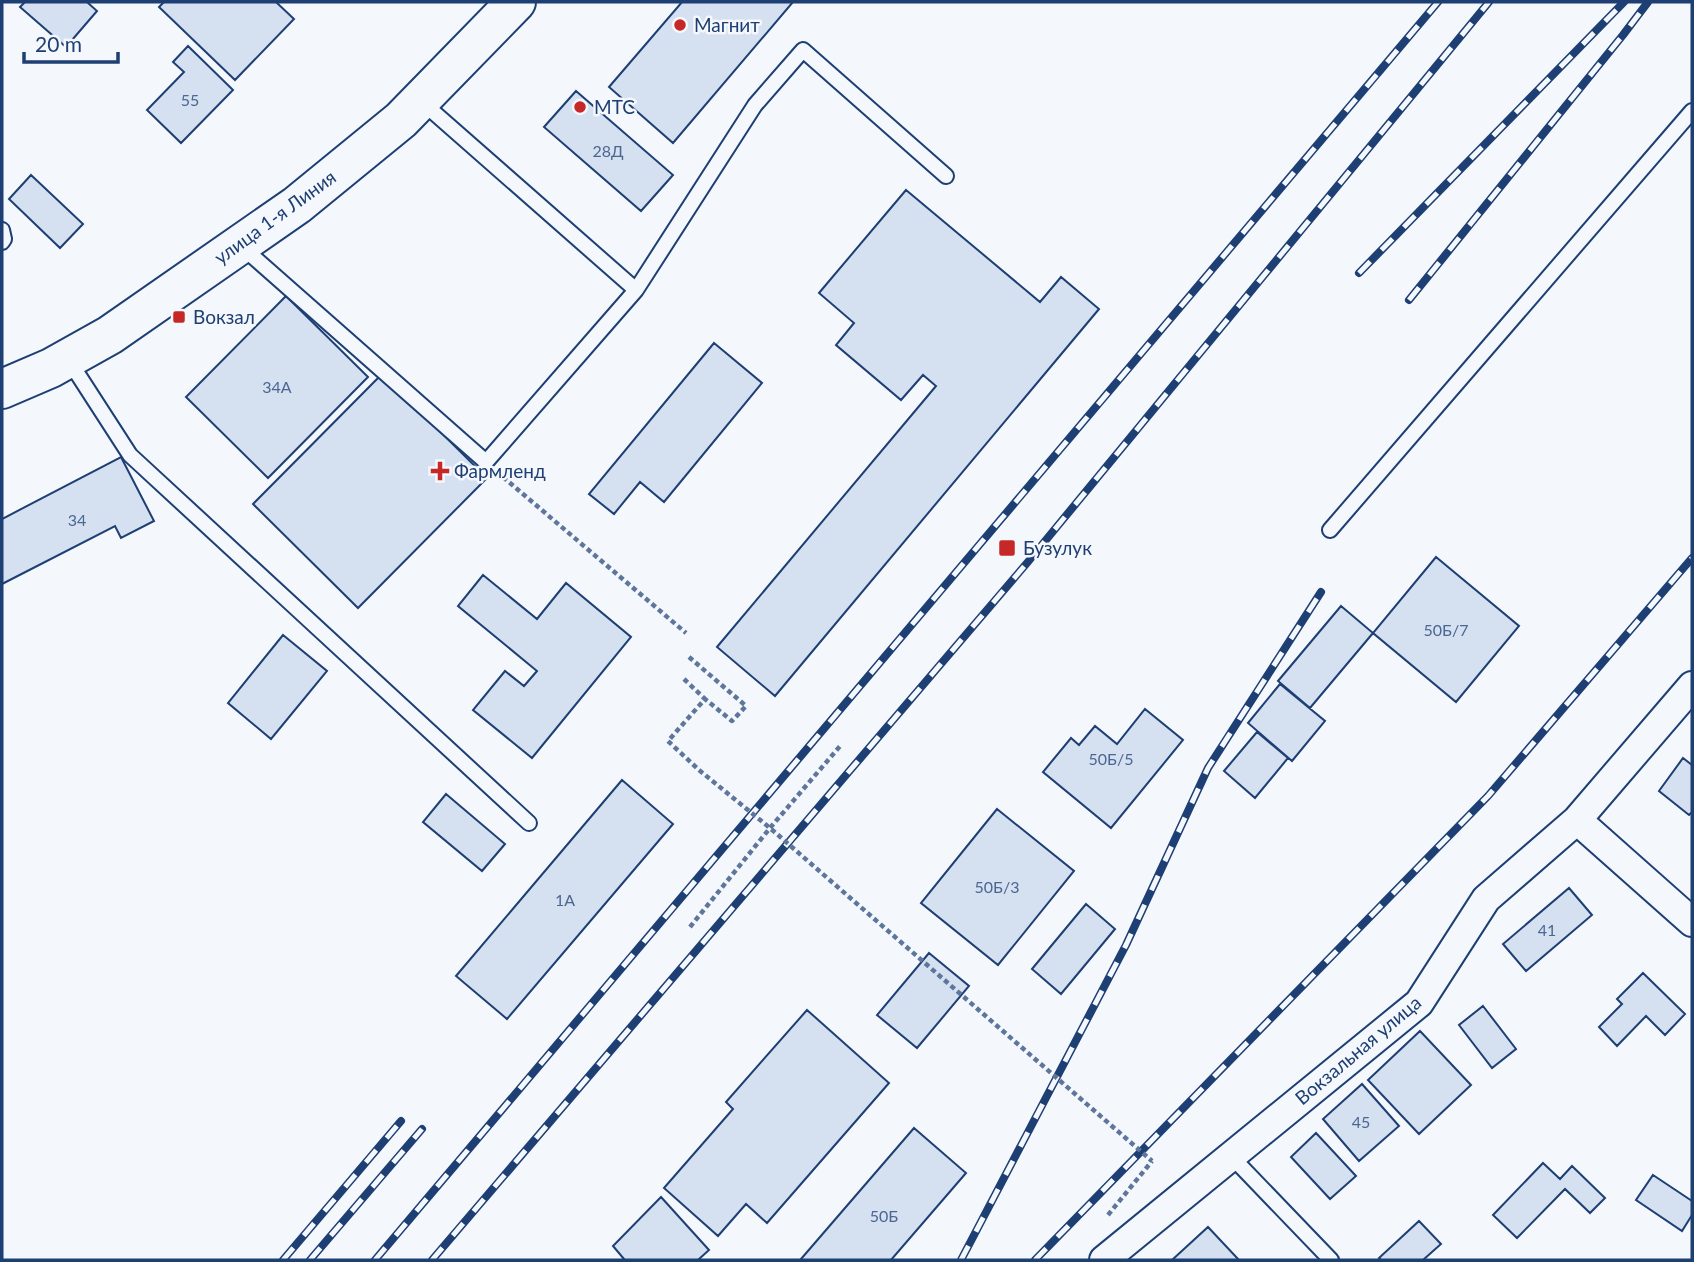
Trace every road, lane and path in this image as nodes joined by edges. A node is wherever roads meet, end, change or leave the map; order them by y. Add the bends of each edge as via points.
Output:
1 (516, 2) edge
2 (420, 101) junction
3 (1692, 111) edge
4 (946, 176) dead end
5 (2, 230) edge
6 (2, 242) edge
7 (240, 245) junction
8 (636, 290) junction
9 (67, 358) junction
10 (2, 389) edge
11 (486, 462) junction
12 (1330, 530) dead end
13 (685, 633) dead end
14 (689, 657) dead end
15 (684, 679) dead end
16 (1692, 685) edge
17 (705, 699) junction
18 (841, 745) dead end
19 (1577, 820) junction
20 (529, 822) dead end
21 (770, 828) junction
22 (1692, 922) edge
23 (690, 928) dead end
24 (1231, 1156) junction
25 (1104, 1221) dead end
26 (1104, 1260) edge
27 (1331, 1260) edge

1 - 2 main road, улица 1-я Линия
2 - 7 main road, улица 1-я Линия via 296,205
2 - 8 lane
3 - 12 lane
4 - 8 lane via 803,50 755,104
5 - 6 lane
7 - 9 main road, улица 1-я Линия via 110,335
7 - 11 lane
8 - 11 lane
9 - 10 main road, улица 1-я Линия
9 - 20 lane via 130,455
11 - 13 path
14 - 17 path via 746,706 732,722
15 - 17 path
16 - 19 street, Вокзальная улица
17 - 21 path, bridge via 668,740
18 - 21 path
19 - 22 street
19 - 24 street, Вокзальная улица via 1486,899 1419,1003
21 - 23 path
21 - 25 path, bridge via 1152,1161
24 - 26 street, Вокзальная улица
24 - 27 lane

